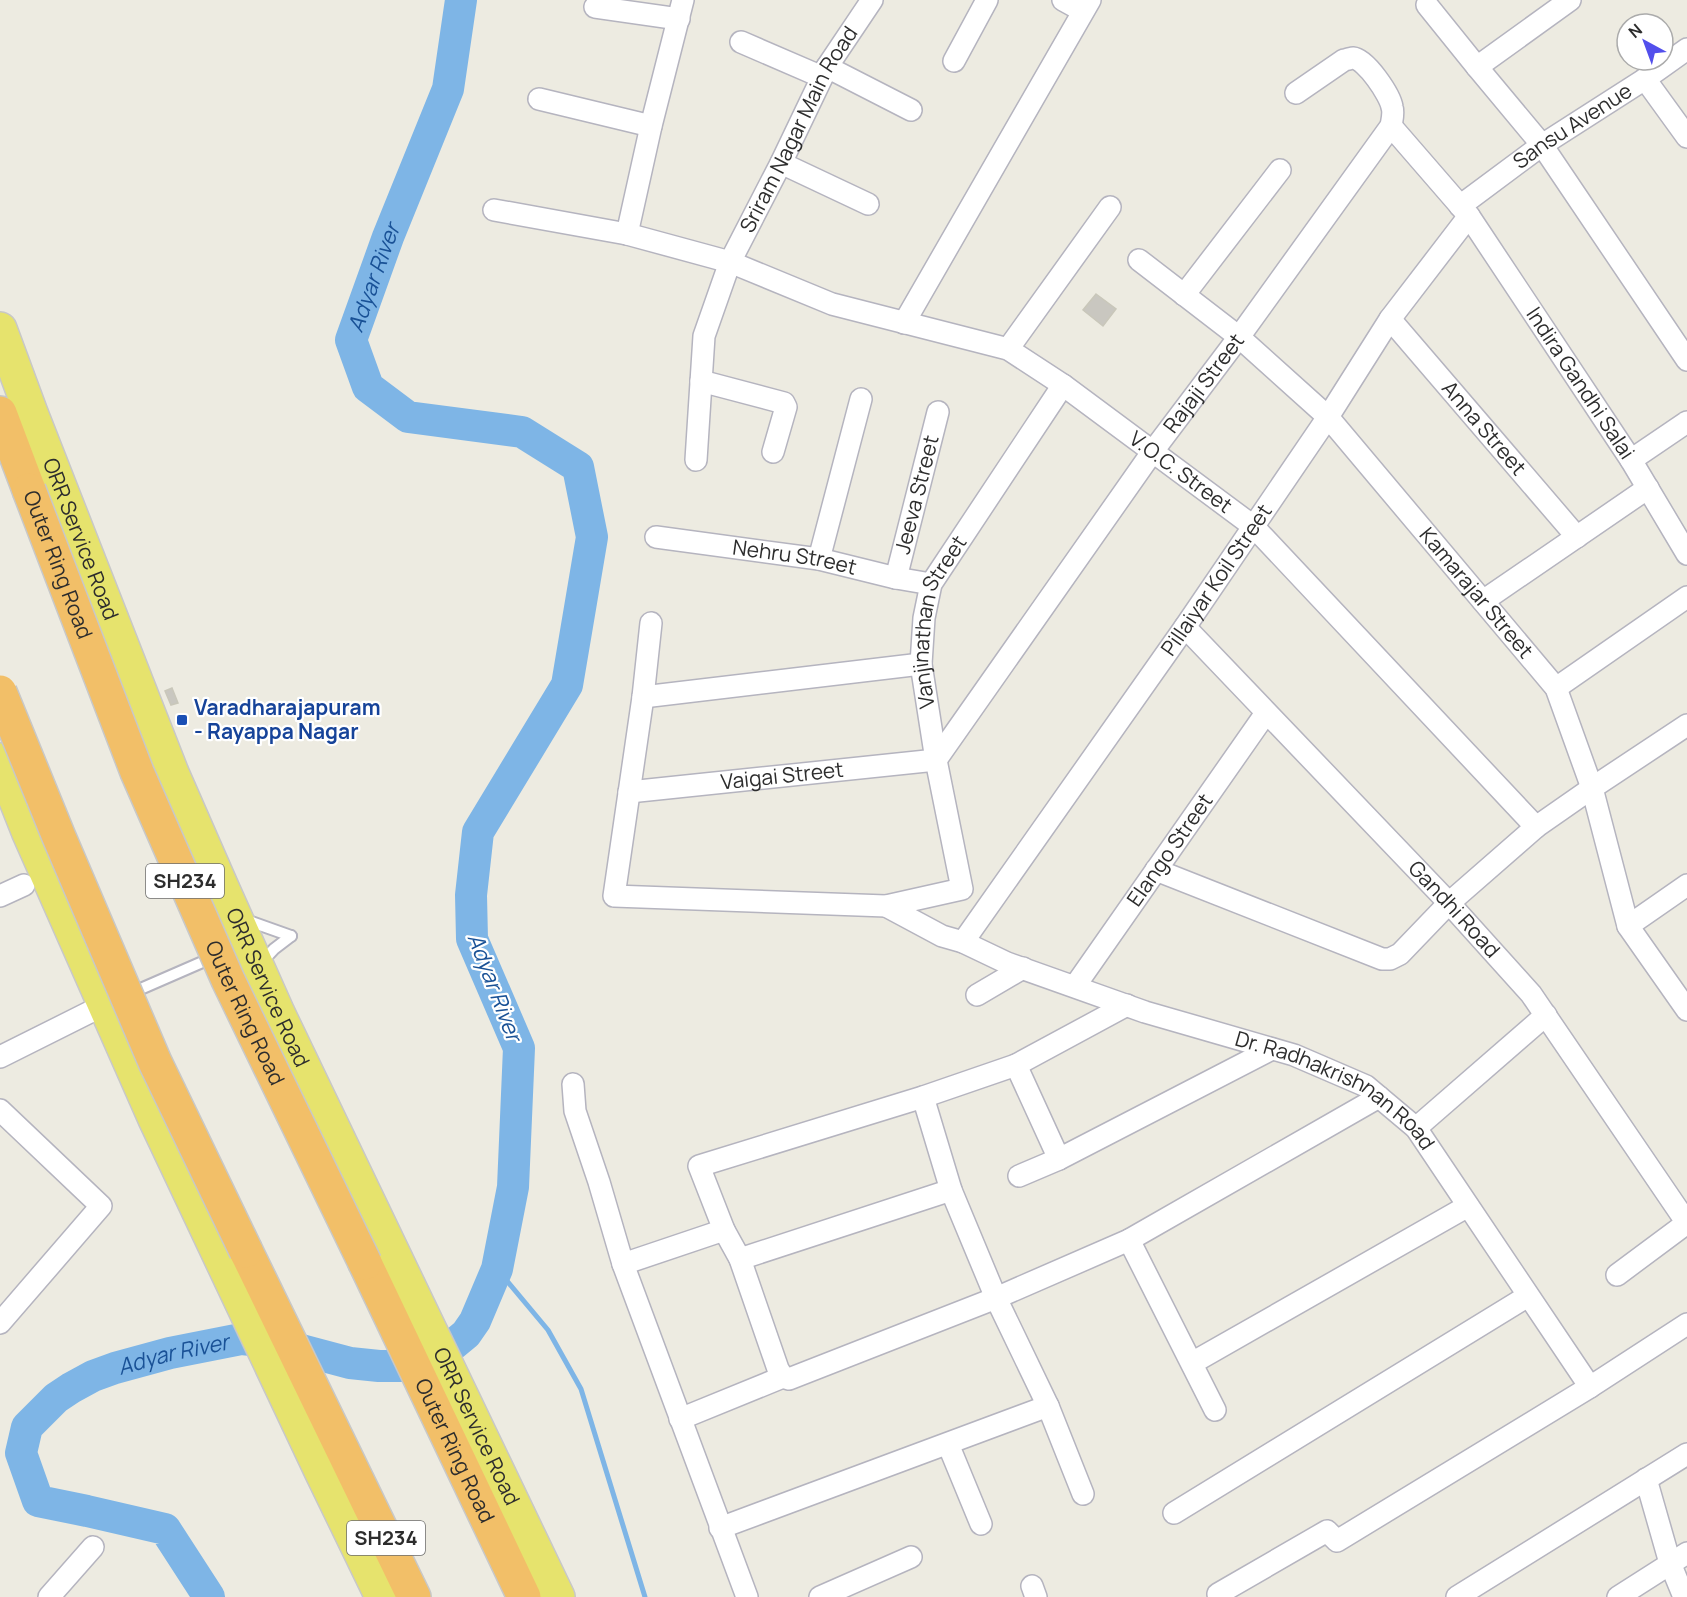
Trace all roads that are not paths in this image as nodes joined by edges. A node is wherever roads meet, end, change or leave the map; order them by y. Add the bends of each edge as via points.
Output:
1 (872, 0) edge
2 (987, 0) edge
3 (1063, 0) edge
4 (1559, 3) edge
5 (1086, 5) edge
6 (1427, 5) dead end
7 (596, 7) dead end
8 (681, 10) edge
9 (741, 42) dead end
10 (1687, 49) edge
11 (954, 61) dead end
12 (1477, 68) junction
13 (825, 72) junction
14 (1645, 79) junction
15 (1296, 93) dead end
16 (539, 99) dead end
17 (911, 110) dead end
18 (651, 126) junction
19 (1390, 126) junction
20 (1687, 137) edge
21 (1542, 145) junction
22 (781, 163) junction
23 (1280, 170) dead end
24 (868, 204) dead end
25 (1110, 207) dead end
26 (494, 210) dead end
27 (1464, 211) junction
28 (627, 234) junction
29 (1139, 260) dead end
30 (729, 262) junction
31 (1184, 294) junction
32 (1390, 319) junction
33 (904, 323) junction
34 (0, 329) edge
35 (1239, 337) junction
36 (1008, 349) junction
37 (1687, 360) edge
38 (701, 381) junction
39 (1063, 385) junction
40 (861, 399) dead end
41 (938, 412) dead end
42 (0, 413) edge
43 (1328, 417) junction
44 (1687, 422) edge
45 (1154, 451) junction
46 (773, 452) dead end
47 (696, 460) dead end
48 (1630, 460) junction
49 (1648, 488) junction
50 (1253, 526) junction
51 (656, 537) dead end
52 (1577, 537) junction
53 (1687, 554) edge
54 (819, 559) junction
55 (896, 578) junction
56 (931, 584) junction
57 (1687, 597) edge
58 (1483, 601) junction
59 (651, 623) dead end
60 (1185, 627) junction
61 (921, 664) junction
62 (1556, 688) junction
63 (0, 692) edge
64 (643, 698) junction
65 (1266, 713) junction
66 (1687, 725) edge
67 (0, 760) edge
68 (936, 760) junction
69 (1592, 788) junction
70 (629, 792) junction
71 (0, 801) edge
72 (1536, 827) junction
73 (1156, 870) junction
74 (37, 882) junction
75 (1687, 885) edge
76 (0, 896) edge
77 (1449, 903) junction
78 (886, 906) junction
79 (1628, 926) junction
80 (963, 942) junction
81 (241, 946) junction
82 (1023, 968) junction
83 (1075, 986) junction
84 (977, 994) dead end
85 (104, 1005) junction
86 (1127, 1005) junction
87 (1687, 1010) edge
88 (1546, 1015) junction
89 (1272, 1049) junction
90 (0, 1057) edge
91 (1016, 1065) junction
92 (573, 1084) dead end
93 (923, 1097) junction
94 (1380, 1097) junction
95 (0, 1110) edge
96 (1416, 1128) junction
97 (1059, 1159) junction
98 (1019, 1176) dead end
99 (951, 1190) junction
100 (1468, 1206) junction
101 (1687, 1222) edge
102 (724, 1230) junction
103 (1129, 1240) junction
104 (740, 1258) junction
105 (623, 1264) junction
106 (1617, 1275) dead end
107 (1528, 1296) junction
108 (996, 1298) junction
109 (0, 1322) edge
110 (1687, 1324) edge
111 (412, 1327) junction
112 (1192, 1363) junction
113 (783, 1377) junction
114 (1590, 1387) junction
115 (441, 1388) junction
116 (1048, 1406) junction
117 (1215, 1410) dead end
118 (680, 1419) junction
119 (948, 1444) junction
120 (1687, 1454) edge
121 (1646, 1479) junction
122 (1083, 1494) dead end
123 (1174, 1514) dead end
124 (981, 1524) dead end
125 (720, 1528) junction
126 (93, 1547) dead end
127 (911, 1557) dead end
128 (1679, 1558) edge
129 (1218, 1594) dead end
130 (49, 1597) edge
131 (382, 1597) edge
132 (414, 1597) edge
133 (524, 1597) edge
134 (558, 1597) edge
135 (747, 1597) edge
136 (820, 1597) edge
137 (1457, 1597) edge
138 (1618, 1597) edge
139 (1684, 1597) edge

1 - 13 street, Sriram Nagar Main Road
2 - 11 street
3 - 5 street
4 - 12 street
5 - 33 street
6 - 12 street
7 - 8 street
8 - 18 street
9 - 13 street
10 - 14 street, Sansu Avenue
12 - 21 street
13 - 17 street
13 - 22 street, Sriram Nagar Main Road
14 - 20 street
14 - 21 street, Sansu Avenue
15 - 19 street via 1344,60 1353,58 1360,61 1389,96 1393,110
16 - 18 street
18 - 28 street
19 - 27 street, Indira Gandhi Salai
19 - 35 street, Rajaji Street
21 - 27 street, Sansu Avenue
21 - 37 street
22 - 24 street
22 - 30 street, Sriram Nagar Main Road
23 - 31 street
25 - 36 street
26 - 28 street, V.O.C. Street
27 - 32 street, Pillaiyar Koil Street
27 - 48 street, Indira Gandhi Salai
28 - 30 street, V.O.C. Street
29 - 31 street, Kamarajar Street
30 - 33 street, V.O.C. Street via 832,304
30 - 38 street, Sriram Nagar Main Road via 704,336
31 - 35 street, Kamarajar Street
32 - 43 street, Pillaiyar Koil Street
32 - 52 street, Anna Street
33 - 36 street, V.O.C. Street
34 - 81 main road, ORR Service Road
35 - 43 street, Kamarajar Street
35 - 45 street, Rajaji Street
36 - 39 street, V.O.C. Street
38 - 46 street via 784,403
38 - 47 street, Sriram Nagar Main Road
39 - 45 street, V.O.C. Street
39 - 56 street, Vanjinathan Street
40 - 54 street
41 - 55 street, Jeeva Street
42 - 111 highway, Outer Ring Road / SH234, bridge via 137,772 228,980 365,1263
43 - 50 street, Pillaiyar Koil Street
43 - 58 street, Kamarajar Street
44 - 48 street
45 - 50 street, V.O.C. Street
45 - 68 street, Rajaji Street
48 - 49 street, Indira Gandhi Salai
49 - 52 street
49 - 53 street, Indira Gandhi Salai
50 - 60 street, Pillaiyar Koil Street
50 - 72 street, V.O.C. Street
51 - 54 street, Nehru Street
52 - 58 street
54 - 55 street, Nehru Street
55 - 56 street, Nehru Street
56 - 61 street, Vanjinathan Street
57 - 62 street
58 - 62 street, Kamarajar Street
59 - 64 street
60 - 65 street, Gandhi Road
60 - 80 street, Pillaiyar Koil Street
61 - 64 street
61 - 68 street, Vanjinathan Street
62 - 69 street, Kamarajar Street
63 - 132 highway, SH234, bridge via 155,1062
64 - 70 street
65 - 73 street, Elango Street
65 - 77 street, Gandhi Road
66 - 69 street
67 - 74 main road via 28,831
68 - 70 street, Vaigai Street
68 - 78 street, Vanjinathan Street via 962,890
69 - 72 street
69 - 79 street, Kamarajar Street
70 - 78 street via 614,896
71 - 74 main road
72 - 77 street
73 - 77 street via 1382,959 1400,954
73 - 83 street, Elango Street
74 - 76 street
74 - 85 main road
75 - 79 street
77 - 88 street, Gandhi Road
78 - 80 street, Dr. Radhakrishnan Road via 942,936
79 - 87 street, Kamarajar Street
80 - 82 street, Dr. Radhakrishnan Road
81 - 85 lane
81 - 111 main road, ORR Service Road
82 - 83 street, Dr. Radhakrishnan Road
82 - 84 street
83 - 86 street, Dr. Radhakrishnan Road
85 - 90 street
85 - 131 main road
86 - 89 street, Dr. Radhakrishnan Road
86 - 91 street
88 - 96 street
88 - 101 street, Gandhi Road
89 - 94 street, Dr. Radhakrishnan Road via 1366,1086
89 - 97 street
91 - 93 street
91 - 97 street
92 - 105 street via 575,1111
93 - 99 street
93 - 102 street via 699,1166
94 - 96 street, Dr. Radhakrishnan Road
94 - 103 street
95 - 109 street via 100,1206
96 - 100 street, Dr. Radhakrishnan Road
97 - 98 street
99 - 104 street
99 - 108 street
100 - 107 street, Dr. Radhakrishnan Road
100 - 112 street
101 - 106 street
102 - 104 street
102 - 105 street
103 - 108 street
103 - 112 street
104 - 113 street
105 - 118 street
107 - 114 street, Dr. Radhakrishnan Road
107 - 123 street
108 - 113 street via 789,1379
108 - 116 street
110 - 114 street
111 - 115 highway, Outer Ring Road / SH234
112 - 117 street
113 - 118 street
114 - 129 street via 1337,1541 1327,1531
115 - 133 highway, Outer Ring Road / SH234
115 - 134 main road, ORR Service Road
116 - 119 street
116 - 122 street
118 - 125 street
119 - 124 street
119 - 125 street
120 - 121 street
121 - 128 street
121 - 137 street
125 - 135 street
126 - 130 street
127 - 136 street
128 - 138 street
128 - 139 street

